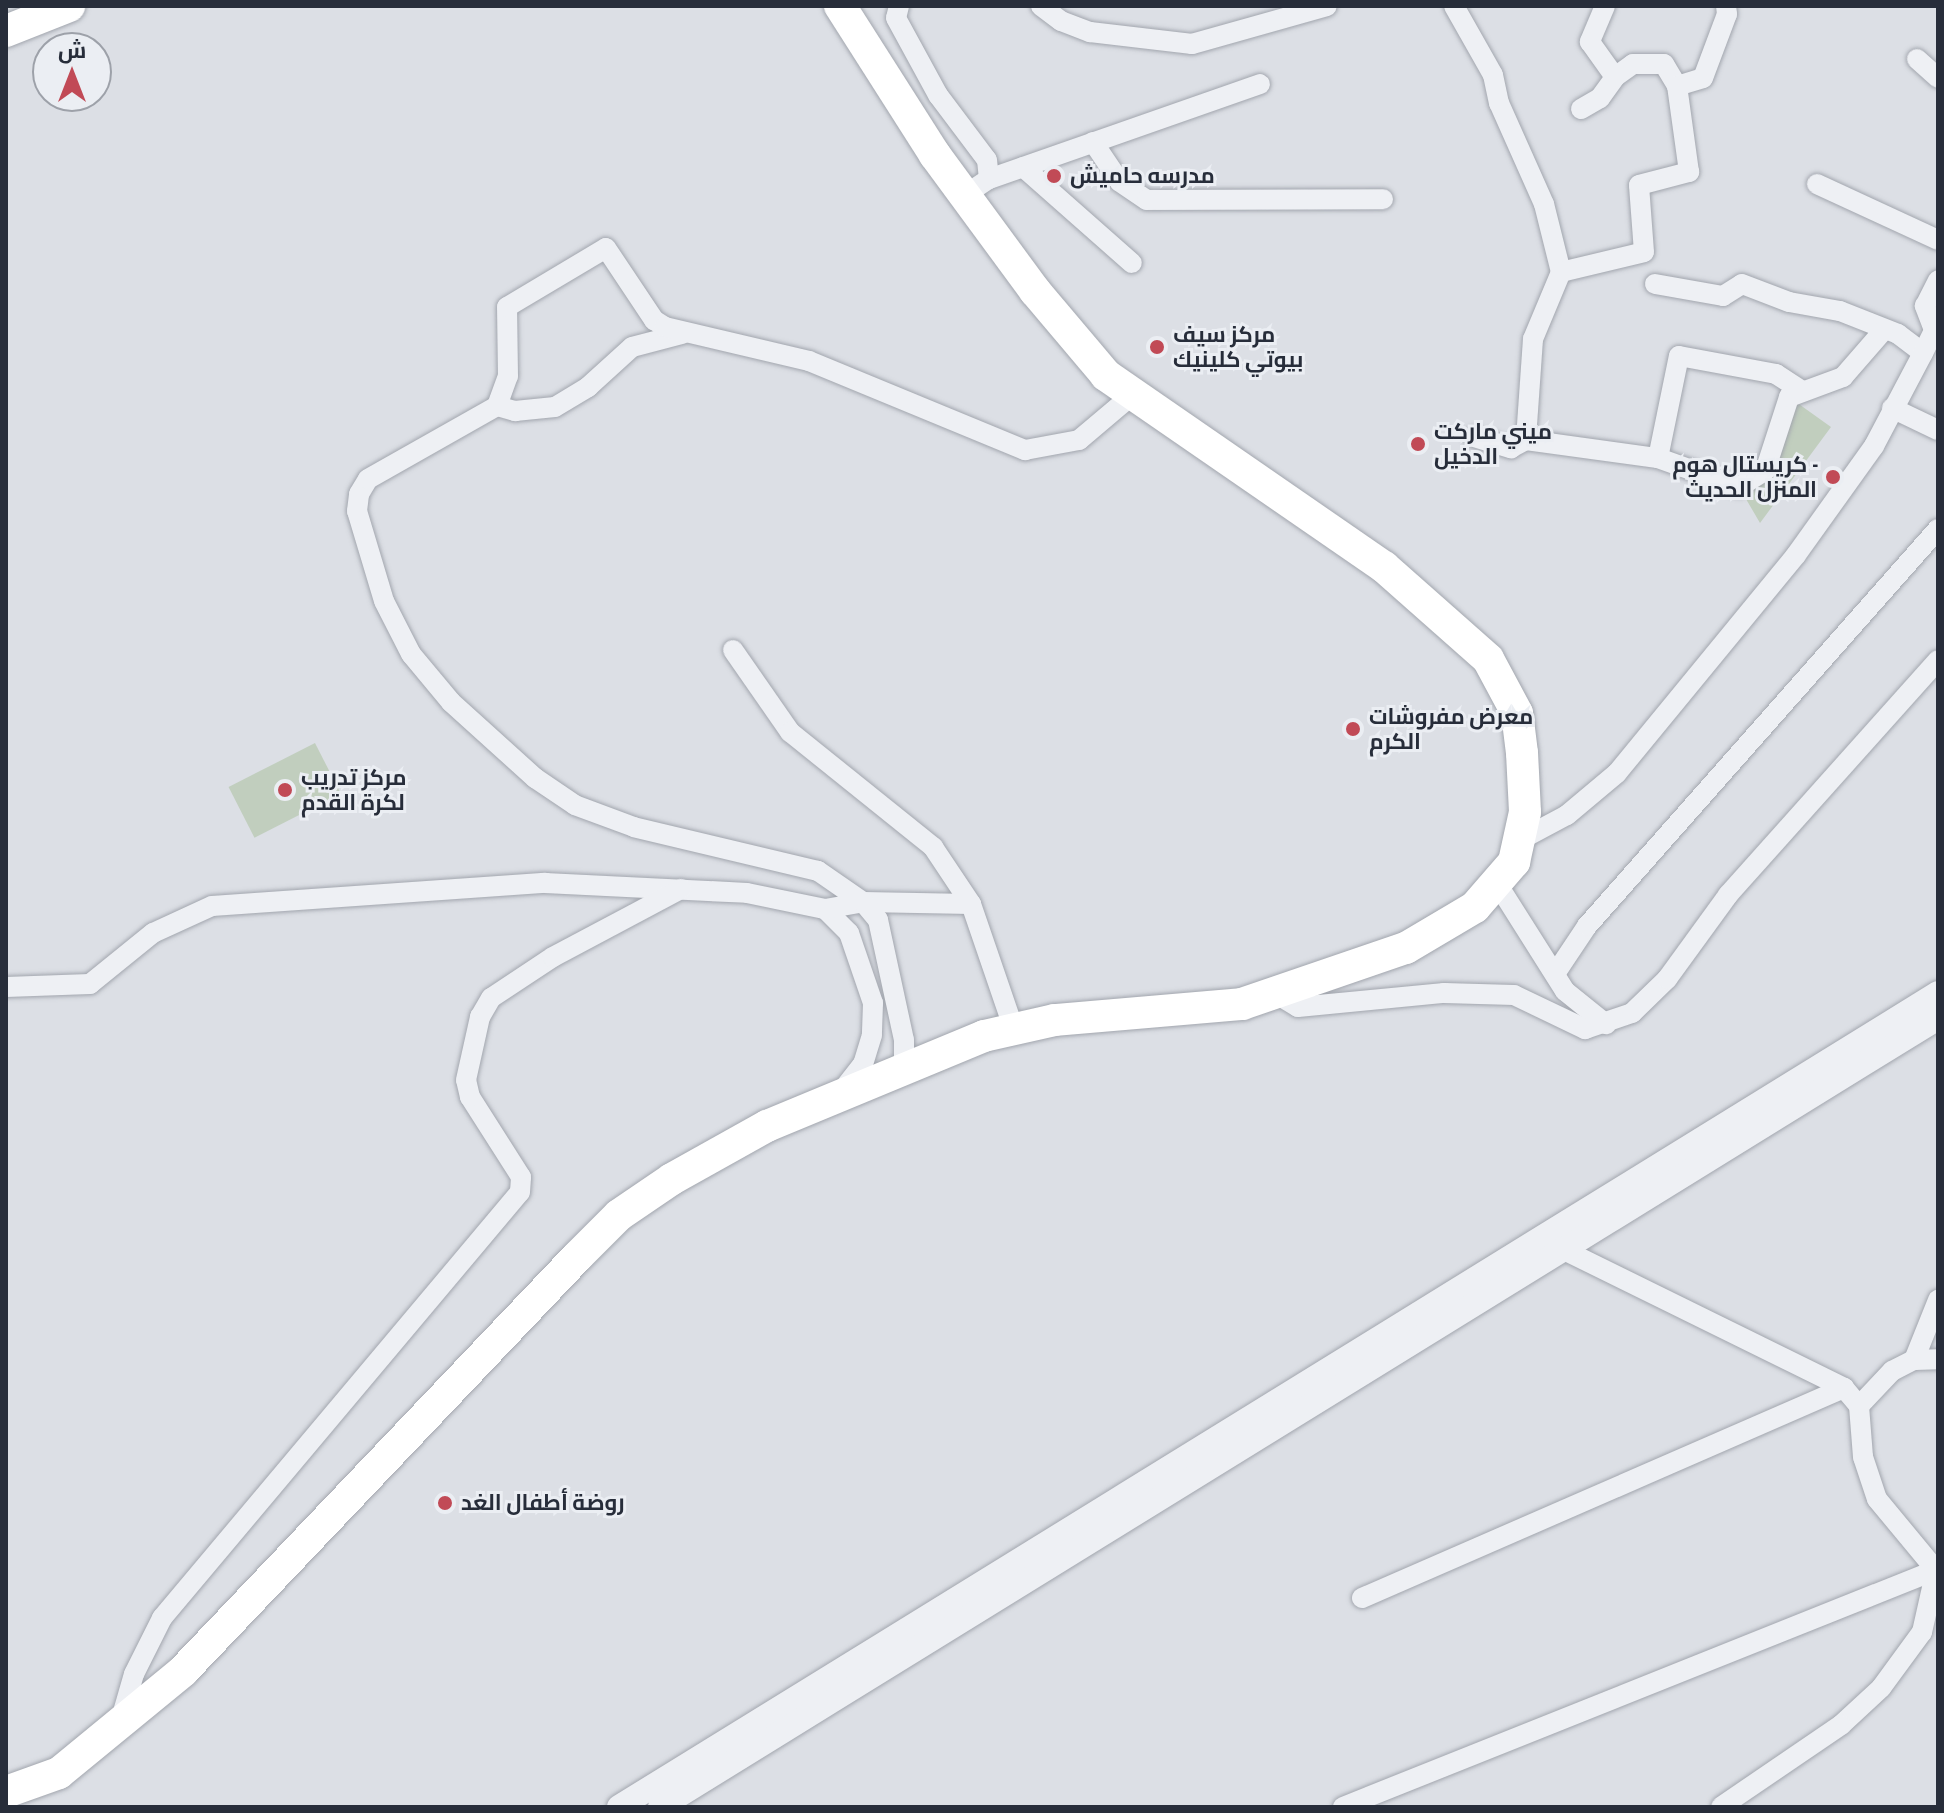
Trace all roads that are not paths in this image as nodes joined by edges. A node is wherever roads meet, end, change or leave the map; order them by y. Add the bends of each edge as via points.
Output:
1 (69, 6) edge
2 (840, 6) edge
3 (899, 6) edge
4 (1041, 6) edge
5 (1327, 6) edge
6 (1454, 6) edge
7 (1605, 6) edge
8 (1726, 6) edge
9 (6, 31) edge
10 (1917, 59) dead end
11 (1615, 77) junction
12 (1938, 78) edge
13 (1260, 84) dead end
14 (1677, 86) junction
15 (1581, 109) dead end
16 (1093, 142) junction
17 (1023, 167) junction
18 (1817, 184) dead end
19 (977, 187) junction
20 (1383, 199) dead end
21 (1938, 240) edge
22 (1132, 263) dead end
23 (1561, 272) junction
24 (1938, 280) edge
25 (1655, 284) dead end
26 (1883, 331) junction
27 (682, 334) junction
28 (1923, 353) junction
29 (1802, 391) junction
30 (1131, 396) junction
31 (497, 406) junction
32 (1892, 408) junction
33 (1938, 430) edge
34 (1474, 437) dead end
35 (1526, 440) junction
36 (1658, 458) junction
37 (1938, 529) edge
38 (733, 650) dead end
39 (1938, 660) edge
40 (1522, 839) junction
41 (1498, 885) junction
42 (681, 889) junction
43 (863, 902) junction
44 (971, 904) junction
45 (825, 909) junction
46 (1555, 974) junction
47 (6, 987) edge
48 (1938, 993) edge
49 (1278, 995) junction
50 (1938, 1018) edge
51 (1606, 1024) junction
52 (1013, 1027) junction
53 (904, 1066) junction
54 (841, 1094) junction
55 (1556, 1242) junction
56 (1938, 1300) edge
57 (1938, 1359) edge
58 (1914, 1360) junction
59 (1844, 1388) junction
60 (1859, 1406) junction
61 (1937, 1570) edge
62 (1362, 1598) dead end
63 (119, 1728) junction
64 (6, 1792) edge
65 (619, 1807) edge
66 (660, 1807) edge
67 (1343, 1807) edge
68 (1721, 1807) edge

1 - 9 main road
2 - 19 main road
3 - 19 street via 896,18 938,95 987,160
4 - 5 street via 1090,32 1192,44
6 - 23 street via 1493,75 1499,103 1544,204
7 - 11 street via 1590,42
8 - 14 street via 1703,78
10 - 12 street
11 - 14 street via 1633,64 1664,64
11 - 15 street via 1600,98
13 - 16 street
14 - 23 street via 1689,172 1639,185 1644,252
16 - 17 street
16 - 20 street via 1120,182 1147,200
17 - 19 street
17 - 22 street
18 - 21 street
19 - 30 main road via 1035,291 1106,375
23 - 35 street via 1533,339
24 - 28 street via 1925,306 1934,330
25 - 26 street via 1723,296 1742,284 1789,302 1840,311
26 - 28 street via 1898,334
26 - 29 street via 1843,377
27 - 30 street via 764,347 809,361 1025,450 1079,440
27 - 31 street via 632,347 588,387 555,407 515,411
27 - 31 street via 654,320 606,248 507,307 508,376
28 - 32 street
29 - 36 street via 1789,397 1780,414 1765,471 1739,487
29 - 36 street via 1776,374 1679,356
30 - 40 main road via 1384,567 1488,659 1517,713
31 - 43 street via 368,479 359,494 357,511 384,601 411,654 451,702 535,778 575,805 634,827 818,871
32 - 33 street
32 - 40 street via 1859,468 1796,555 1617,773 1567,815
34 - 35 street via 1511,448
35 - 36 street
37 - 46 street via 1587,926
38 - 44 street via 790,732 933,847
39 - 51 street via 1728,895 1667,979 1632,1013
40 - 41 main road
41 - 46 street
41 - 49 main road via 1431,936
42 - 45 street via 747,893
42 - 47 street via 545,883 212,906 153,933 90,984
42 - 63 street via 564,950 491,998 480,1017 466,1080 470,1097 521,1177 520,1192 162,1618 134,1674
43 - 44 street
43 - 45 street
43 - 53 street via 878,920 904,1040
44 - 52 street
45 - 54 street via 849,933 866,969 873,1003 872,1035 863,1064
46 - 51 street via 1576,1003
48 - 55 street
49 - 51 street via 1298,1007 1481,992 1514,995 1585,1029
49 - 52 main road via 1174,1014
50 - 55 street
52 - 53 main road
53 - 54 main road
54 - 63 main road via 767,1126 619,1215 183,1671
55 - 59 street
55 - 65 street
55 - 66 street
56 - 58 street
57 - 58 street
58 - 60 street via 1881,1379
59 - 60 street
59 - 62 street
60 - 61 street via 1871,1485 1887,1514
61 - 67 street
61 - 68 street via 1922,1632 1881,1688 1841,1725
63 - 64 main road via 59,1773

